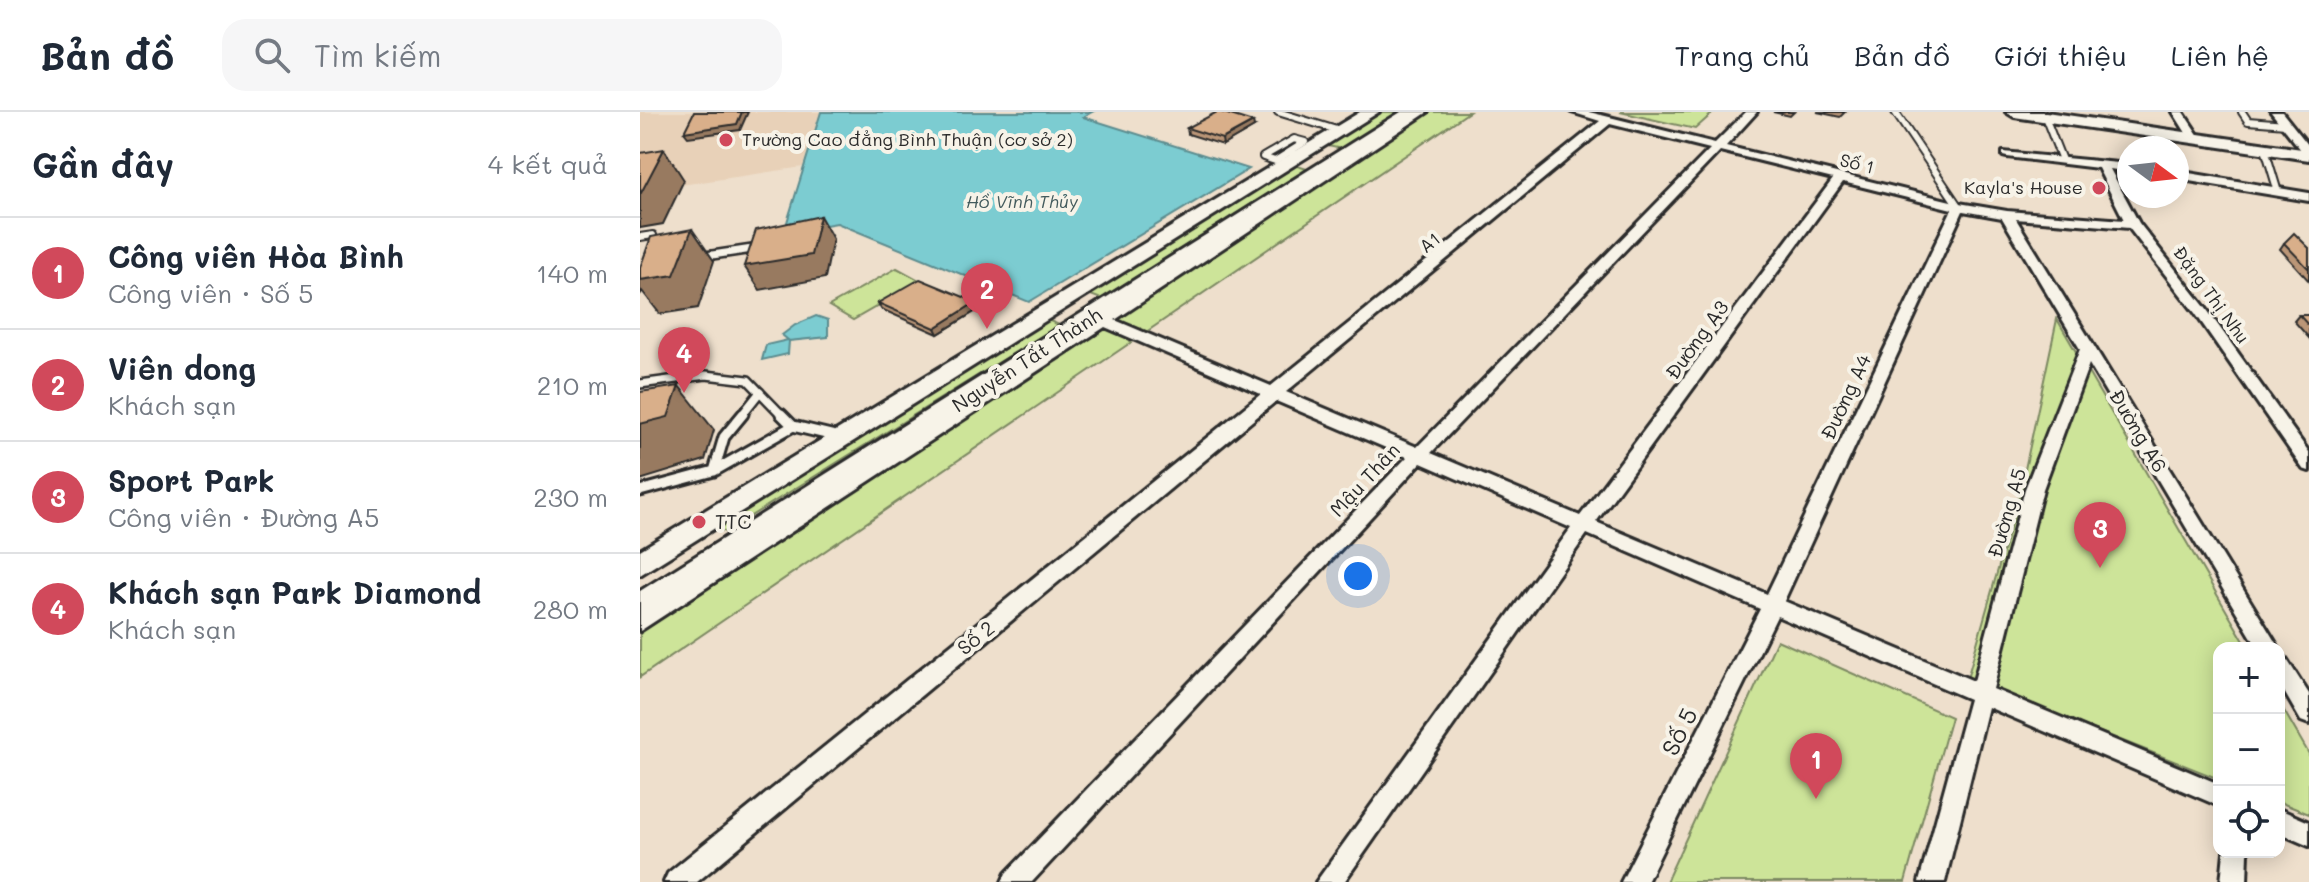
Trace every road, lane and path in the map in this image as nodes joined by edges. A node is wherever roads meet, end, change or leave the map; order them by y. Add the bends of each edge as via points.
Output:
1 (1278, 112) edge
2 (1371, 112) edge
3 (1412, 112) edge
4 (1423, 112) edge
5 (1576, 112) edge
6 (1752, 112) edge
7 (1895, 112) edge
8 (2015, 112) edge
9 (2178, 112) edge
10 (2242, 112) edge
11 (2276, 112) edge
12 (2045, 117) junction
13 (2091, 118) edge
14 (1608, 120) junction
15 (2286, 124) junction
16 (1340, 131) junction
17 (2195, 139) junction
18 (1717, 147) junction
19 (2265, 149) junction
20 (1295, 154) junction
21 (2007, 154) dead end
22 (2309, 154) edge
23 (2062, 160) junction
24 (1332, 165) junction
25 (2104, 165) junction
26 (2117, 167) edge
27 (2189, 177) edge
28 (1840, 178) junction
29 (2278, 192) junction
30 (2309, 197) edge
31 (1959, 207) junction
32 (2007, 215) junction
33 (2133, 224) junction
34 (653, 235) edge
35 (640, 237) edge
36 (772, 246) edge
37 (684, 259) edge
38 (1062, 303) junction
39 (1099, 319) junction
40 (2088, 348) junction
41 (640, 384) edge
42 (760, 392) junction
43 (1275, 394) junction
44 (793, 426) junction
45 (844, 438) junction
46 (2304, 449) edge
47 (1419, 455) junction
48 (2309, 465) edge
49 (714, 471) junction
50 (640, 491) edge
51 (1585, 526) junction
52 (640, 564) edge
53 (1772, 605) junction
54 (640, 606) edge
55 (640, 623) edge
56 (2265, 642) edge
57 (2285, 674) edge
58 (1981, 694) junction
59 (2309, 714) edge
60 (2213, 792) edge
61 (2285, 824) edge
62 (2309, 834) edge
63 (2236, 858) edge
64 (677, 882) edge
65 (1015, 882) edge
66 (1329, 882) edge
67 (1634, 882) edge
68 (1932, 882) edge
69 (2234, 882) edge

1 - 16 lane
2 - 16 street, Nguyễn Tất Thành
3 - 24 street, Nguyễn Tất Thành
4 - 39 street
5 - 14 street, Số 1
6 - 18 street, Mậu Thân
7 - 31 lane
8 - 12 street
9 - 17 street
10 - 15 lane via 2248,121
11 - 15 street
12 - 13 street
12 - 23 lane
13 - 17 street
14 - 18 street, Số 1
14 - 43 street, A1
15 - 22 street
16 - 20 street, Nguyễn Tất Thành
17 - 19 street
18 - 28 street, Số 1
18 - 47 street, Mậu Thân
19 - 22 street
19 - 29 lane
20 - 20 lane via 1305,142 1294,139 1263,157 1275,161
20 - 24 street
20 - 38 street, Nguyễn Tất Thành
21 - 23 street
23 - 25 street
24 - 39 street, Nguyễn Tất Thành
25 - 26 street
25 - 33 street, Đặng Thị Nhu
27 - 29 street
28 - 31 street, Số 1
28 - 51 street, Đường A3
29 - 30 street
31 - 32 street, Số 1
31 - 53 street, Đường A4
32 - 33 street, Số 1
32 - 40 street, Đường A6
33 - 46 street, Đặng Thị Nhu
34 - 35 lane
36 - 37 lane
38 - 39 street
38 - 45 street, Nguyễn Tất Thành
39 - 43 street
39 - 54 street, Nguyễn Tất Thành
39 - 55 street
40 - 56 street, Đường A6
40 - 58 street, Đường A5 via 2034,489
41 - 42 lane via 730,376 748,380
42 - 44 lane
42 - 49 lane via 724,437
43 - 47 street
43 - 64 street, Số 2
44 - 45 lane
44 - 49 lane
45 - 52 street, Nguyễn Tất Thành
46 - 48 street, Đặng Thị Nhu
47 - 51 street
47 - 65 street, Mậu Thân
49 - 50 lane
51 - 53 street
51 - 66 street, Đường A3
53 - 58 street
53 - 67 street, Số 5
57 - 59 street
58 - 60 street
58 - 68 street, Đường A5
61 - 62 street
63 - 69 street

